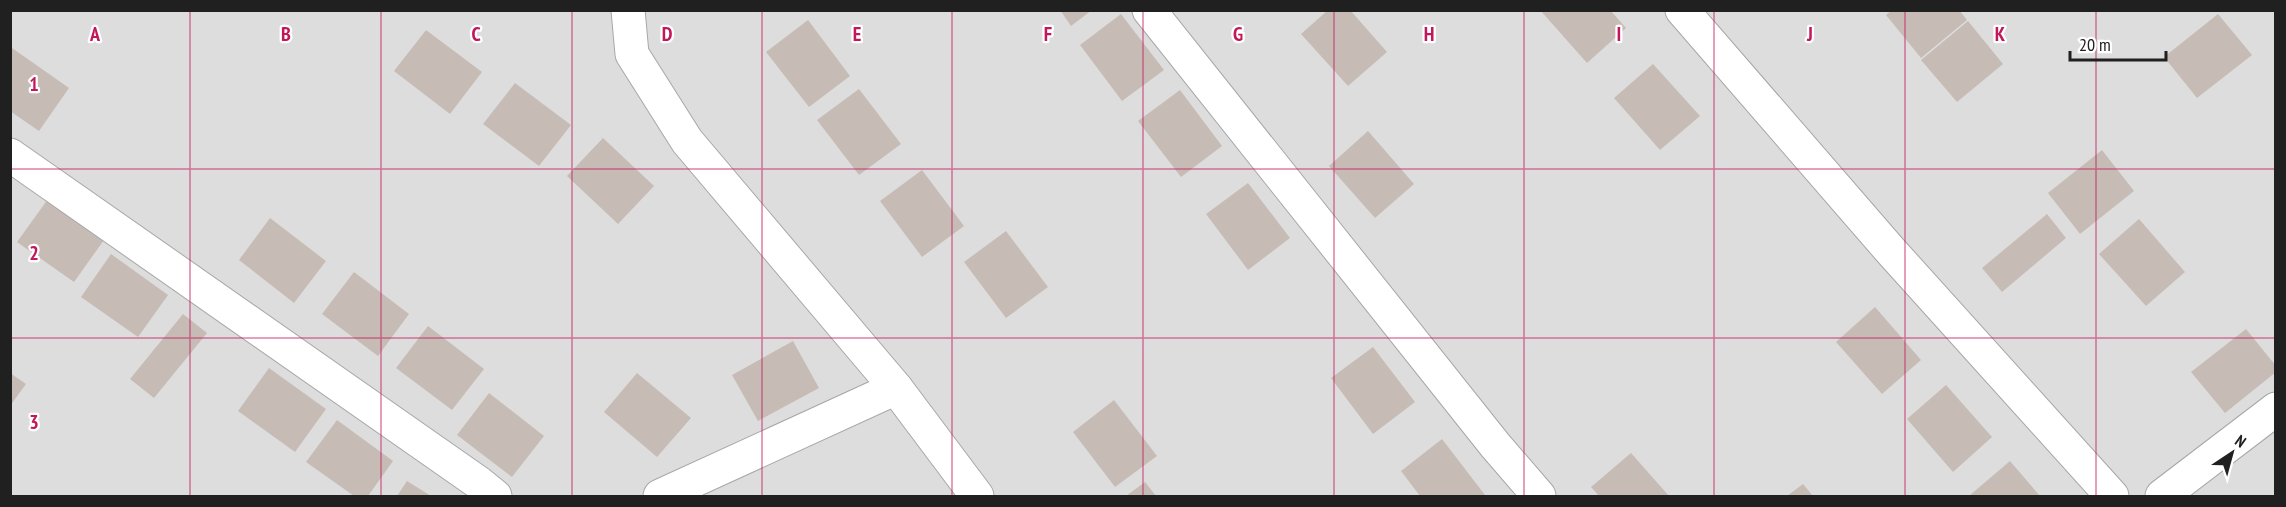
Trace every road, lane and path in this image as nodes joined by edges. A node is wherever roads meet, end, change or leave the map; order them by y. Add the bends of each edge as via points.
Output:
1 (628, 10) edge
2 (1149, 10) edge
3 (1682, 10) edge
4 (10, 155) edge
5 (896, 388) junction
6 (2276, 409) edge
7 (495, 496) edge
8 (660, 496) edge
9 (977, 496) edge
10 (1539, 496) edge
11 (2112, 496) edge
12 (2162, 496) edge

1 - 5 street via 632,54 687,141
2 - 10 street
3 - 11 street via 1890,250
4 - 7 street
5 - 8 street
5 - 9 street
6 - 12 street

